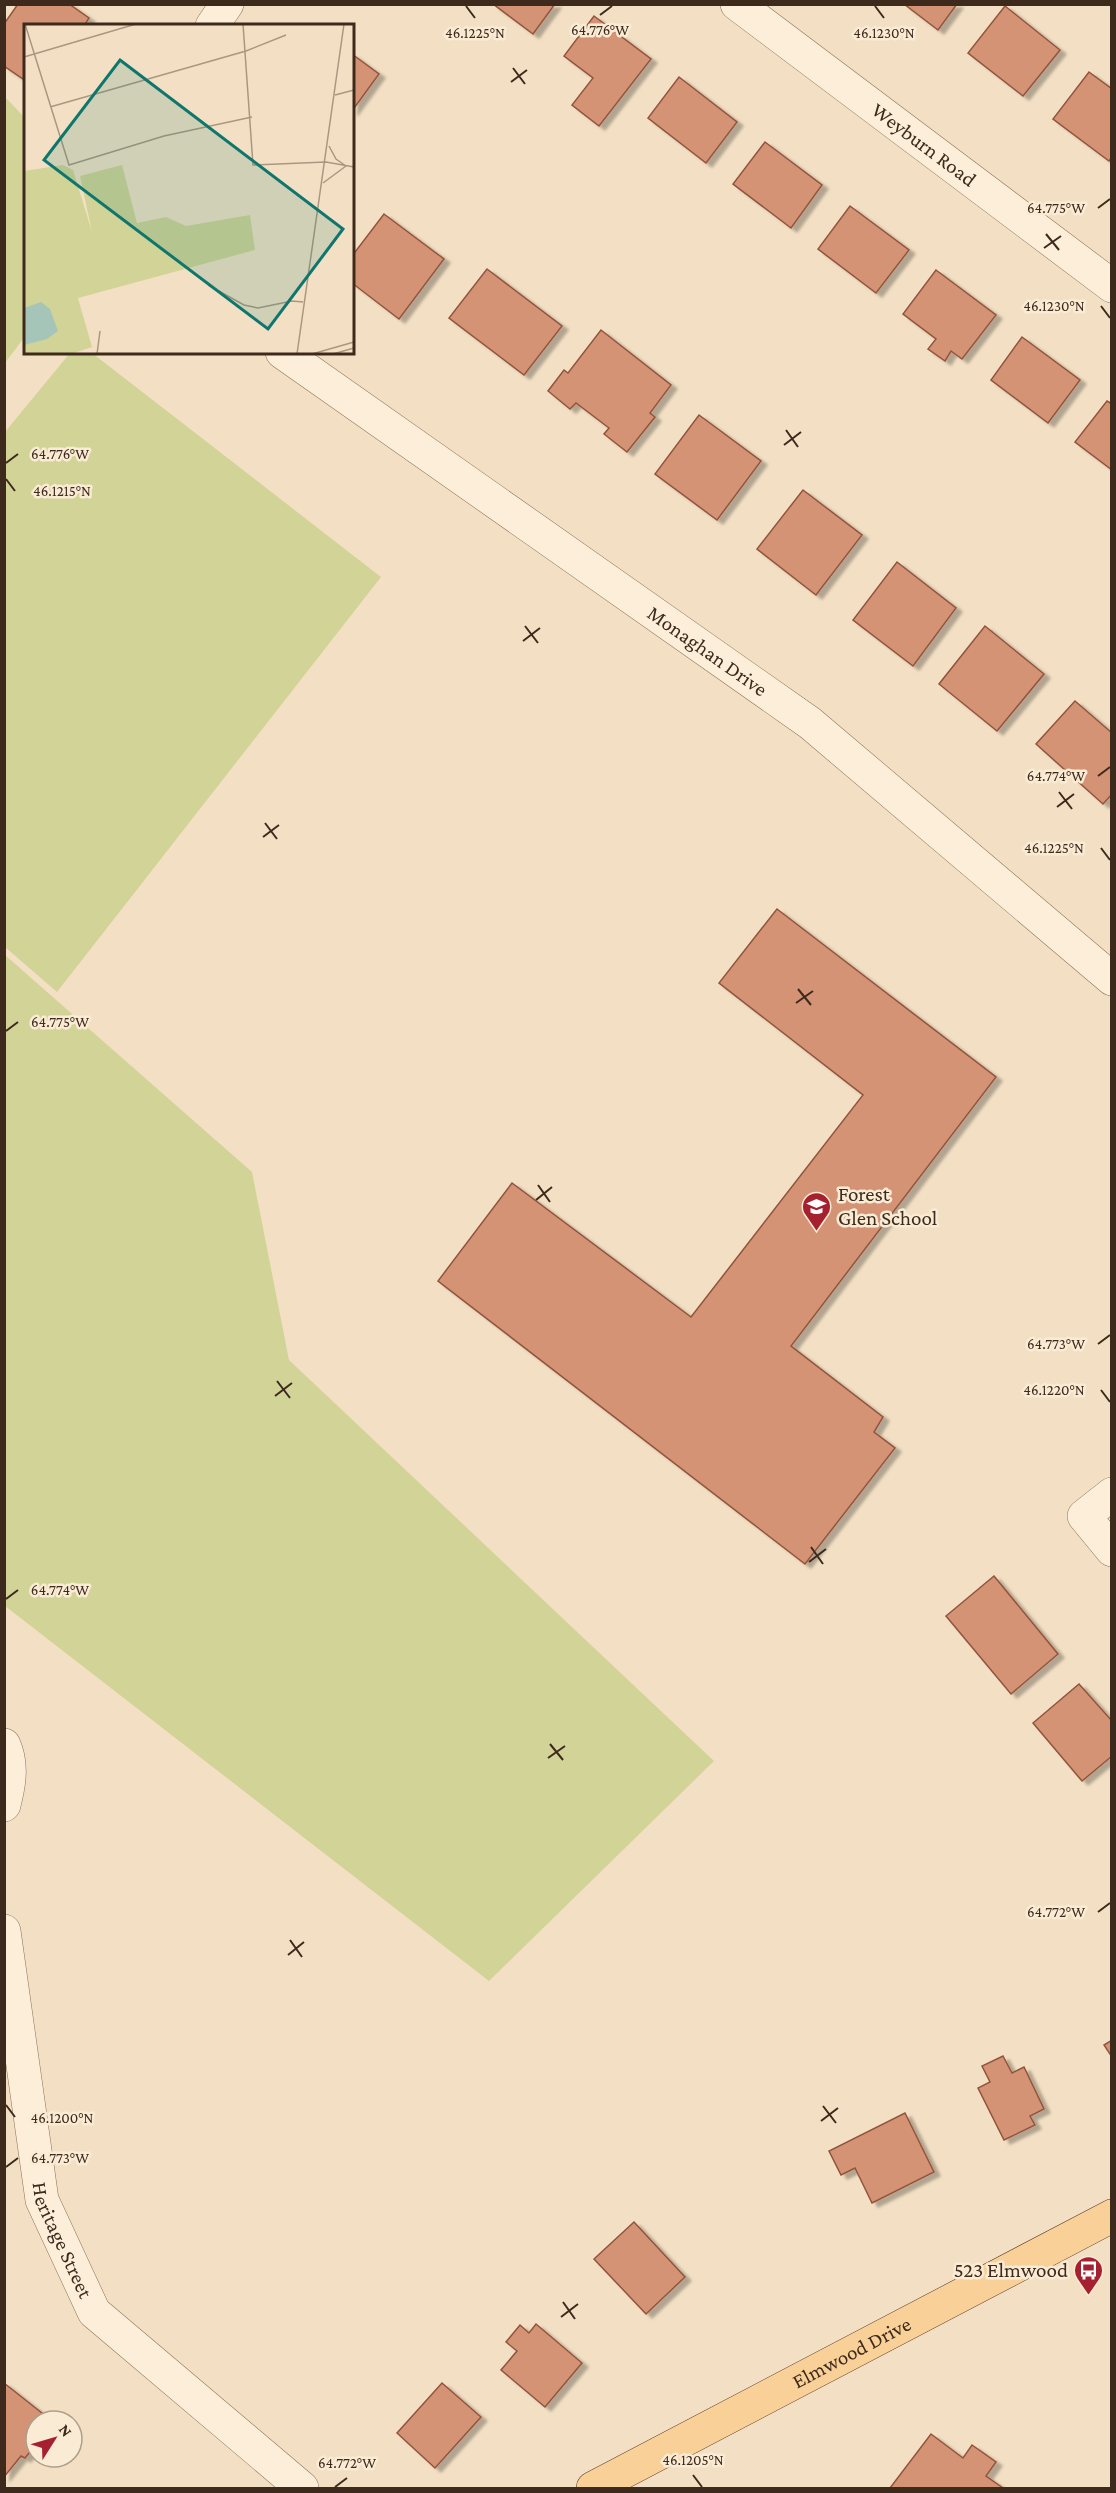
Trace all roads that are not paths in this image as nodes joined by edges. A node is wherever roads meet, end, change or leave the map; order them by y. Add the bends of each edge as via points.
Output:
1 (228, 4) edge
2 (737, 4) edge
3 (213, 24) edge
4 (1112, 286) edge
5 (285, 354) edge
6 (1112, 979) edge
7 (1112, 1494) edge
8 (1112, 1550) edge
9 (4, 1746) edge
10 (4, 1805) edge
11 (4, 1931) edge
12 (1112, 2216) edge
13 (302, 2488) edge
14 (593, 2488) edge

1 - 3 street
2 - 4 street, Weyburn Road
5 - 6 street, Monaghan Drive via 810,723
7 - 8 street via 1084,1516
9 - 10 street via 10,1780
11 - 13 street, Heritage Street via 42,2200 94,2312
12 - 14 main road, Elmwood Drive

